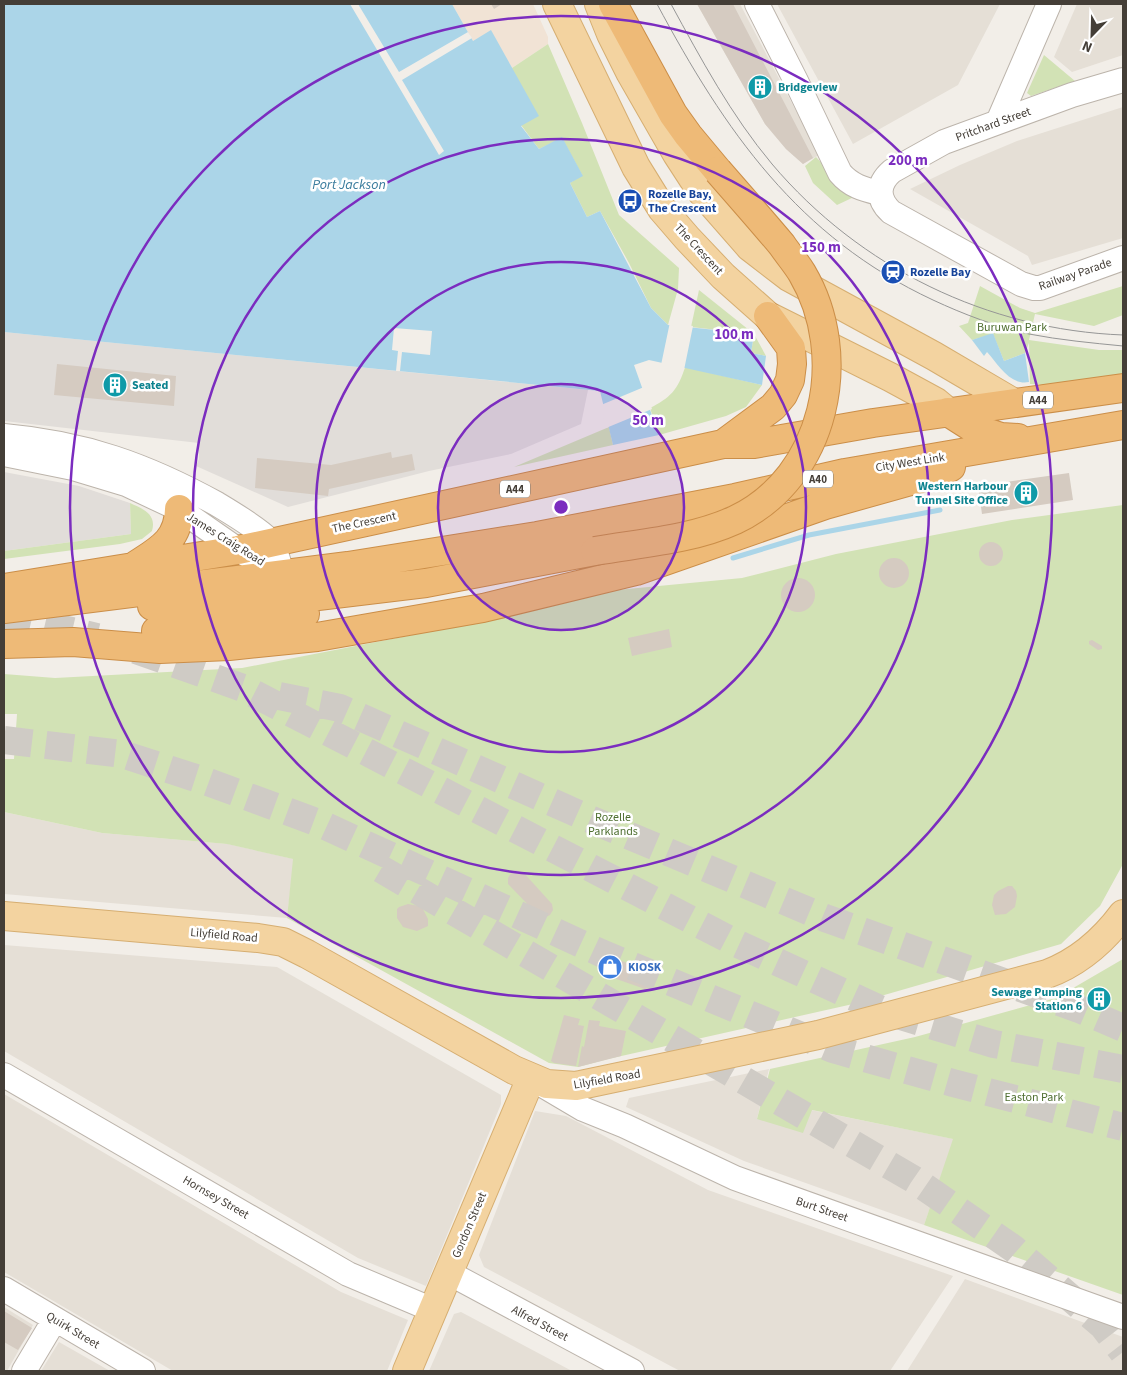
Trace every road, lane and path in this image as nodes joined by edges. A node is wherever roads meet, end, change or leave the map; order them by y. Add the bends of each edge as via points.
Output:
1 (557, 4) edge
2 (599, 4) edge
3 (613, 4) edge
4 (757, 4) edge
5 (1050, 4) edge
6 (1123, 80) edge
7 (998, 122) junction
8 (879, 193) junction
9 (1123, 258) edge
10 (768, 316) junction
11 (1123, 388) edge
12 (1014, 403) junction
13 (942, 407) junction
14 (1123, 425) edge
15 (4, 436) edge
16 (1043, 439) junction
17 (723, 444) junction
18 (981, 450) junction
19 (4, 454) edge
20 (179, 509) junction
21 (271, 542) junction
22 (238, 550) junction
23 (133, 567) junction
24 (282, 573) junction
25 (426, 583) junction
26 (4, 588) edge
27 (264, 601) junction
28 (53, 602) junction
29 (4, 609) edge
30 (230, 625) junction
31 (73, 642) junction
32 (4, 644) edge
33 (1123, 914) edge
34 (4, 916) edge
35 (4, 1075) edge
36 (531, 1078) junction
37 (449, 1274) junction
38 (4, 1289) edge
39 (433, 1310) junction
40 (1123, 1317) edge
41 (54, 1319) junction
42 (24, 1371) edge
43 (142, 1371) edge
44 (406, 1371) edge
45 (632, 1371) edge

1 - 10 main road, The Crescent via 636,167 662,209 723,276
2 - 12 main road via 630,72 677,154 701,191 750,247 789,277
3 - 25 highway, bridge via 673,114 787,252 813,294 823,326 828,364 820,420 804,455 787,479 761,504 736,519 691,535
4 - 8 street via 840,173 855,186
5 - 7 street
6 - 7 street, Pritchard Street
7 - 8 street, Pritchard Street via 944,142 900,165 886,176
8 - 9 street, Railway Parade via 891,212 1027,287 1048,286
10 - 13 main road, The Crescent
10 - 17 highway via 791,348 790,380 772,407
11 - 12 highway, A44
12 - 13 highway, A44
13 - 16 highway via 973,428 1001,437
13 - 17 highway, A44 via 754,444
14 - 16 highway, City West Link
15 - 21 street, James Craig Road via 63,444 133,464 235,515
16 - 18 highway, City West Link
17 - 21 highway, The Crescent / A44
18 - 24 highway, City West Link / A40 via 846,473 698,505 478,546
18 - 31 highway via 939,473 825,505 636,571 483,608 317,637 229,646 160,649
19 - 20 street, James Craig Road via 102,476
20 - 22 street, James Craig Road
20 - 23 highway via 174,533 161,549
21 - 22 highway, The Crescent / A44
21 - 24 street, James Craig Road
22 - 23 highway, The Crescent / A44
22 - 24 street, James Craig Road
23 - 26 highway, The Crescent / A44
24 - 27 highway
24 - 28 highway
25 - 27 highway
25 - 30 highway via 324,611
27 - 28 highway via 102,608
27 - 30 highway
28 - 29 highway
30 - 31 highway via 121,634
31 - 32 highway
33 - 36 main road, Lilyfield Road via 1084,956 1062,969 1031,979 818,1035 596,1083 558,1086
34 - 36 main road, Lilyfield Road via 283,942
35 - 39 street, Hornsey Street via 348,1274
36 - 37 main road, Gordon Street
36 - 40 street, Burt Street via 583,1109 735,1178
37 - 39 main road, Gordon Street
37 - 45 street, Alfred Street
38 - 41 street, Quirk Street
39 - 44 main road, Gordon Street
41 - 42 street
41 - 43 street, Quirk Street

